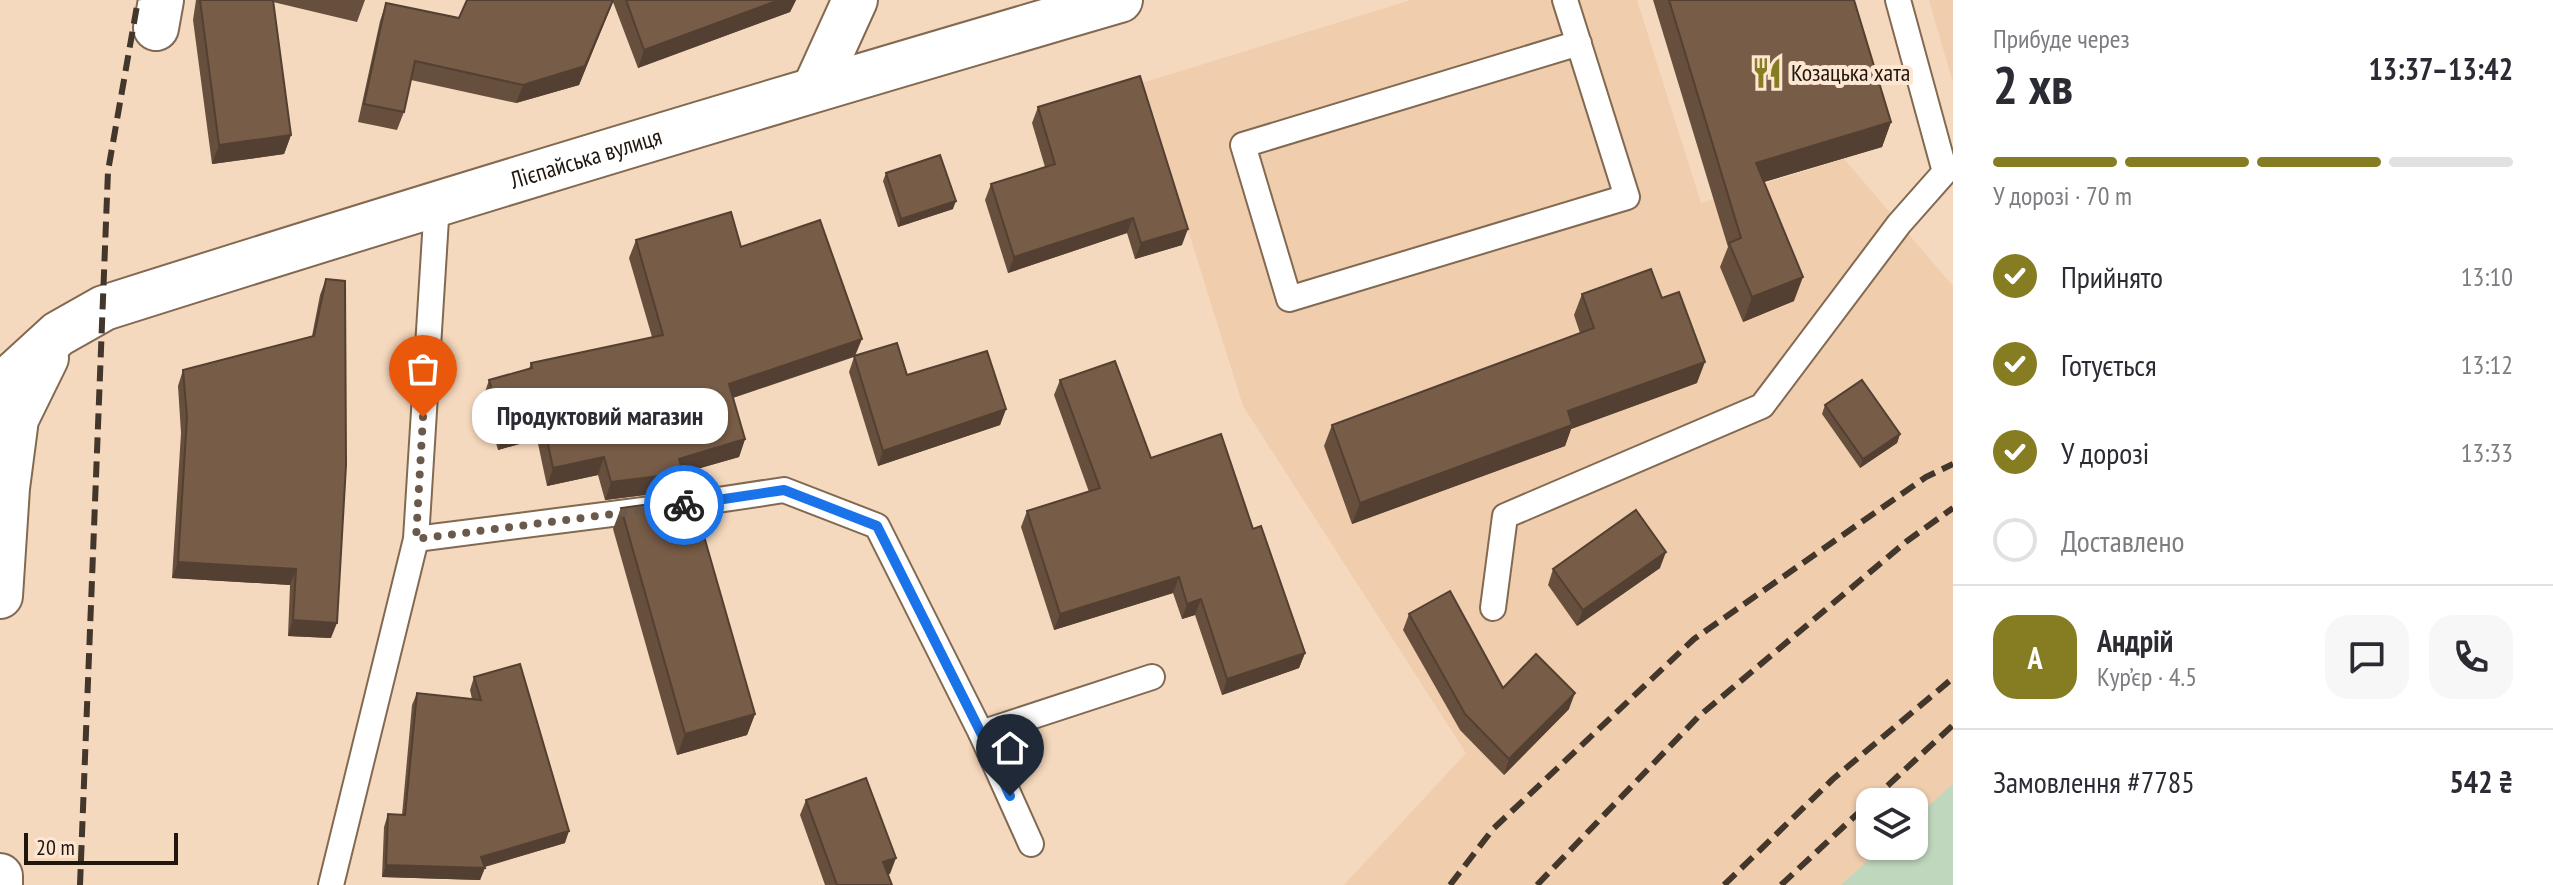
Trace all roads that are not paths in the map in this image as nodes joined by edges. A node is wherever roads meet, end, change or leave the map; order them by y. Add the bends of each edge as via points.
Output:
1 (855, 0) edge
2 (1120, 0) edge
3 (1565, 0) edge
4 (1898, 0) edge
5 (1579, 43) junction
6 (815, 88) junction
7 (437, 203) junction
8 (58, 334) junction
9 (0, 387) edge
10 (416, 539) junction
11 (0, 596) edge
12 (1493, 608) dead end
13 (1152, 677) dead end
14 (981, 733) junction
15 (1031, 844) dead end
16 (0, 876) edge
17 (0, 885) edge
18 (331, 885) edge

1 - 6 main road
2 - 6 main road, Лієпайська вулиця
3 - 5 lane
4 - 12 lane via 1945,172 1899,224 1762,406 1505,516
5 - 5 lane via 1243,145 1289,299 1627,197
6 - 7 main road, Лієпайська вулиця
7 - 8 main road, Лієпайська вулиця via 104,308
7 - 10 lane
8 - 9 main road, Лієпайська вулиця
8 - 11 main road via 16,419
10 - 14 lane via 784,490 877,526
10 - 18 lane
13 - 14 lane
14 - 15 lane
16 - 17 main road

